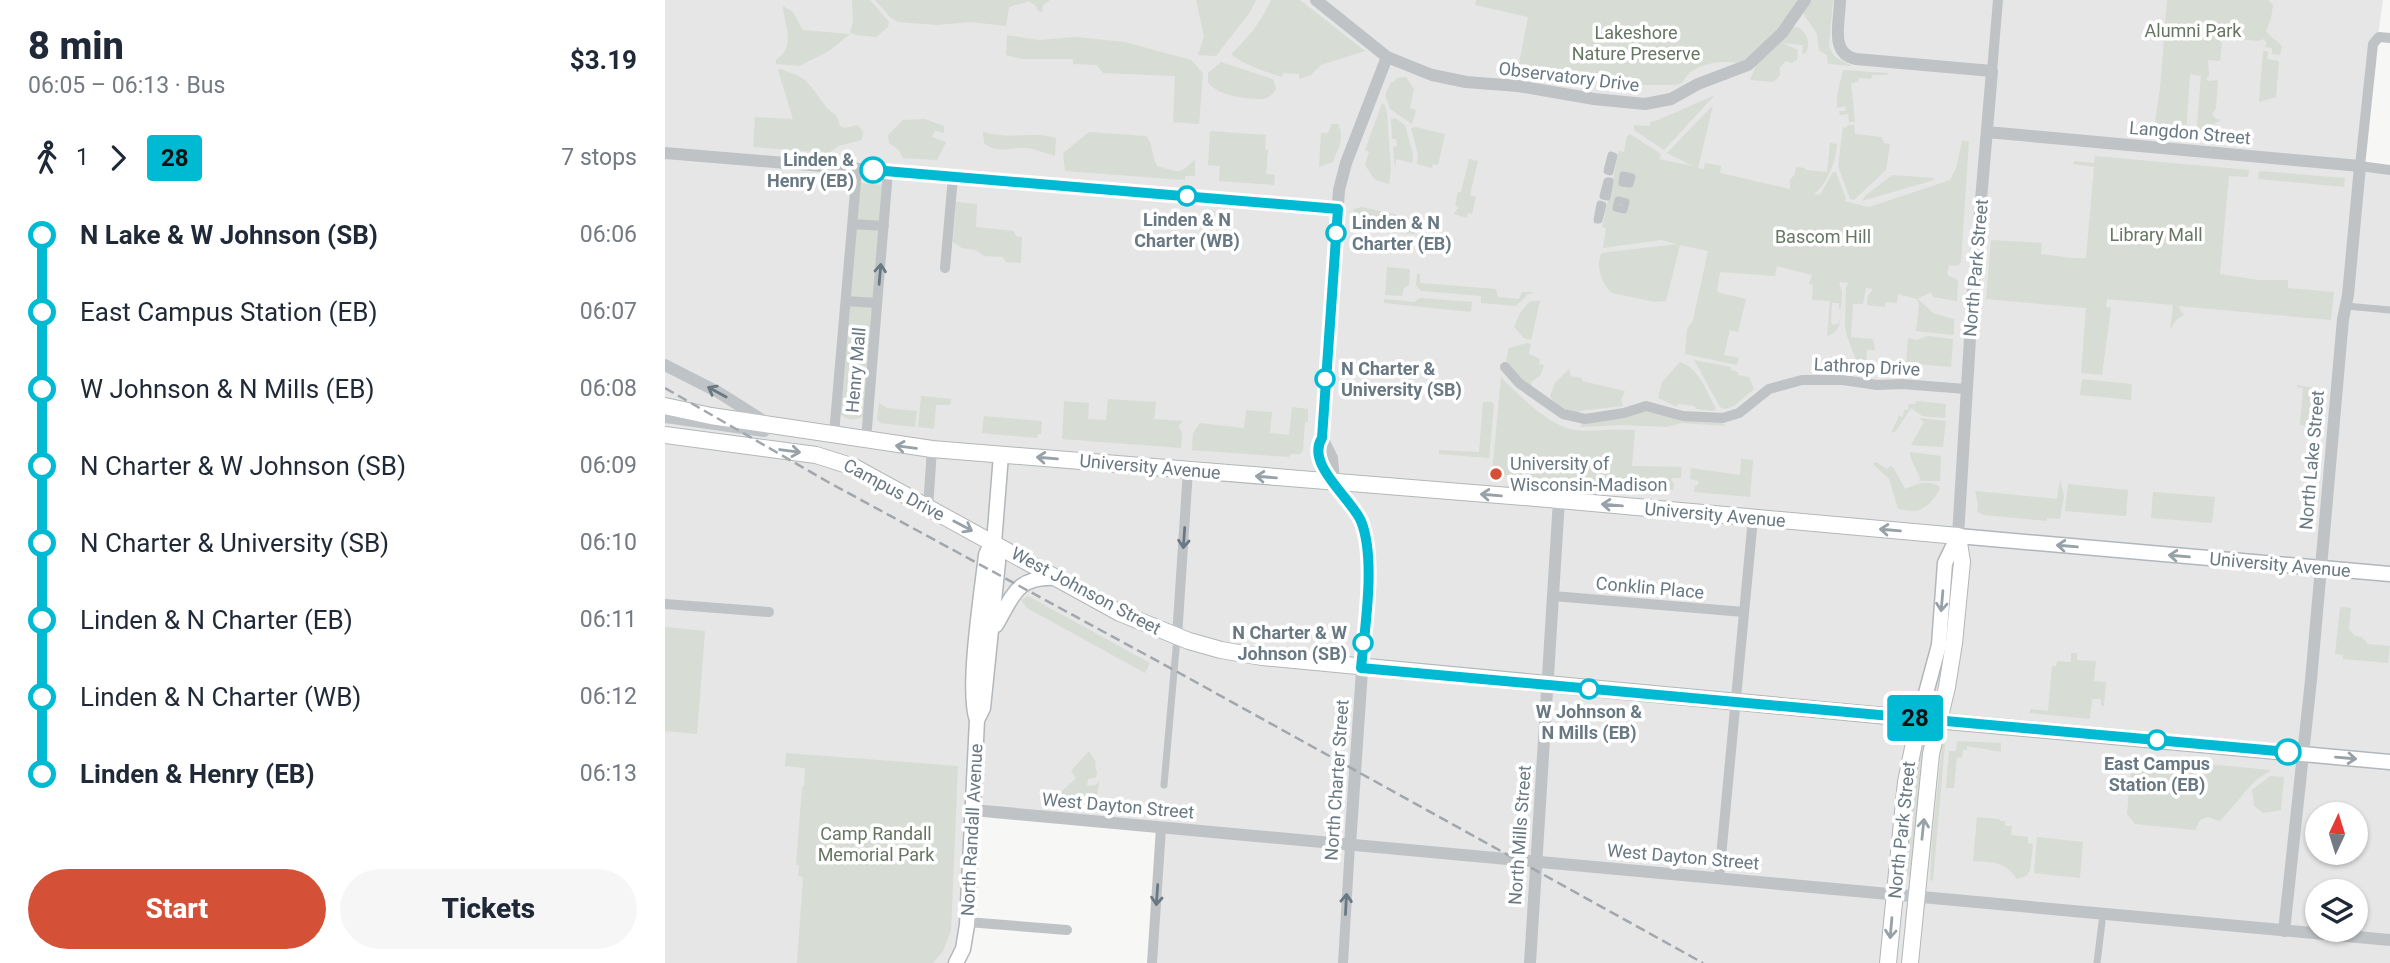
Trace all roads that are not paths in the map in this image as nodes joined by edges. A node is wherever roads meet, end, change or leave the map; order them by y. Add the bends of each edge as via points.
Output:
1 (1316, 0) edge
2 (1805, 0) edge
3 (1840, 0) edge
4 (1998, 0) edge
5 (2385, 37) edge
6 (1387, 57) junction
7 (1991, 71) junction
8 (1987, 132) junction
9 (665, 153) edge
10 (2360, 166) junction
11 (857, 169) junction
12 (2390, 170) edge
13 (888, 171) junction
14 (954, 177) junction
15 (1338, 209) junction
16 (853, 223) junction
17 (884, 226) junction
18 (945, 268) dead end
19 (846, 301) junction
20 (877, 303) junction
21 (2346, 306) junction
22 (2390, 310) edge
23 (665, 365) edge
24 (1505, 367) dead end
25 (1966, 389) junction
26 (665, 406) edge
27 (665, 417) edge
28 (768, 424) junction
29 (834, 434) junction
30 (669, 436) edge
31 (866, 440) junction
32 (932, 449) junction
33 (1001, 455) junction
34 (1188, 470) junction
35 (1334, 482) junction
36 (1559, 500) junction
37 (928, 508) junction
38 (1753, 518) junction
39 (1958, 536) junction
40 (994, 543) junction
41 (2320, 568) junction
42 (2390, 575) edge
43 (1057, 578) junction
44 (1553, 596) junction
45 (665, 604) edge
46 (769, 612) dead end
47 (1744, 612) junction
48 (987, 633) junction
49 (1177, 637) junction
50 (1361, 668) junction
51 (1549, 685) junction
52 (1735, 702) junction
53 (1919, 719) junction
54 (1938, 720) junction
55 (2303, 753) junction
56 (2390, 762) edge
57 (1164, 785) dead end
58 (973, 810) junction
59 (1161, 828) junction
60 (1350, 845) junction
61 (1535, 861) junction
62 (1719, 878) junction
63 (1896, 894) junction
64 (1916, 897) junction
65 (967, 922) junction
66 (2102, 922) dead end
67 (1067, 930) dead end
68 (2284, 931) junction
69 (2390, 940) edge
70 (955, 963) edge
71 (1152, 963) edge
72 (1343, 963) edge
73 (1530, 963) edge
74 (1888, 963) edge
75 (1910, 963) edge
76 (2097, 963) edge

1 - 6 street, Observatory Drive
2 - 6 street, Observatory Drive via 1782,33 1748,65 1658,103 1617,102 1457,80
3 - 7 street via 1839,46 1846,56
4 - 7 street, North Park Street
5 - 10 street, North Lake Street via 2374,41 2372,48
6 - 15 street, North Charter Street via 1341,178
7 - 8 street, North Park Street
8 - 10 street, Langdon Street
8 - 25 street, North Park Street
9 - 11 street
10 - 12 street, Langdon Street
10 - 21 street, North Lake Street
11 - 13 street
11 - 16 street, Henry Mall
13 - 14 street
13 - 17 street, Henry Mall
14 - 15 street
14 - 18 street
15 - 35 street, North Charter Street via 1318,445 1319,461
16 - 17 street
16 - 19 street, Henry Mall
20 -> 17 street, Henry Mall
19 - 20 street, Henry Mall
19 - 29 street, Henry Mall
20 - 31 street, Henry Mall
21 - 22 street
21 - 41 street, North Lake Street
28 -> 23 street
24 - 25 street, Lathrop Drive via 1519,383 1563,414 1585,419 1646,406 1683,416 1724,418 1769,389 1802,380
25 - 39 street, North Park Street
26 - 28 main road, Campus Drive
27 - 29 street, University Avenue via 771,432
28 - 29 main road, Campus Drive
29 - 31 main road, University Avenue
30 -> 37 main road, Campus Drive via 838,460
32 -> 31 main road, University Avenue
32 - 33 main road, University Avenue
32 - 37 street
34 -> 33 main road, University Avenue
33 - 40 main road
35 -> 34 main road, University Avenue
34 -> 49 street
36 -> 35 main road, University Avenue
35 - 50 street, North Charter Street via 1360,518 1367,546
38 -> 36 main road, University Avenue
36 - 44 street, North Mills Street
37 -> 40 main road, Campus Drive
39 -> 38 main road, University Avenue
38 - 47 street
41 -> 39 main road, University Avenue
39 -> 53 main road, North Park Street via 1945,563 1939,645
39 - 54 main road, North Park Street via 1962,562 1954,643
40 - 43 main road, West Johnson Street
40 - 48 main road, North Randall Avenue via 986,555
41 - 42 main road, University Avenue
41 - 55 street, North Lake Street
43 - 48 main road via 1033,579 1015,590
43 - 49 main road, West Johnson Street via 1120,613
44 - 47 street, Conklin Place
44 - 51 street, North Mills Street
45 - 46 street
47 - 52 street
48 - 58 main road, North Randall Avenue via 973,707 977,720
49 - 50 main road, West Johnson Street via 1244,655
49 - 57 street
50 - 51 main road, West Johnson Street
50 - 60 street, North Charter Street
51 - 52 main road, West Johnson Street
51 - 61 street, North Mills Street
52 - 53 main road, West Johnson Street
52 - 62 street
53 - 54 main road, West Johnson Street
53 - 63 main road, North Park Street via 1906,782
54 - 55 main road, West Johnson Street
64 -> 54 main road, North Park Street
55 -> 56 main road, West Johnson Street
55 - 68 street, North Lake Street
58 - 59 street, West Dayton Street
58 - 65 main road, North Randall Avenue
59 - 60 street, West Dayton Street
59 -> 71 street
60 - 61 street, West Dayton Street
72 -> 60 street, North Charter Street
61 - 62 street, West Dayton Street
61 - 73 street, North Mills Street
62 - 63 street, West Dayton Street
63 - 64 street, West Dayton Street
63 -> 74 main road, North Park Street
64 - 68 street, West Dayton Street
64 - 75 main road, North Park Street
65 - 67 street
65 - 70 main road, North Randall Avenue
66 - 76 street
68 - 69 street, West Dayton Street

